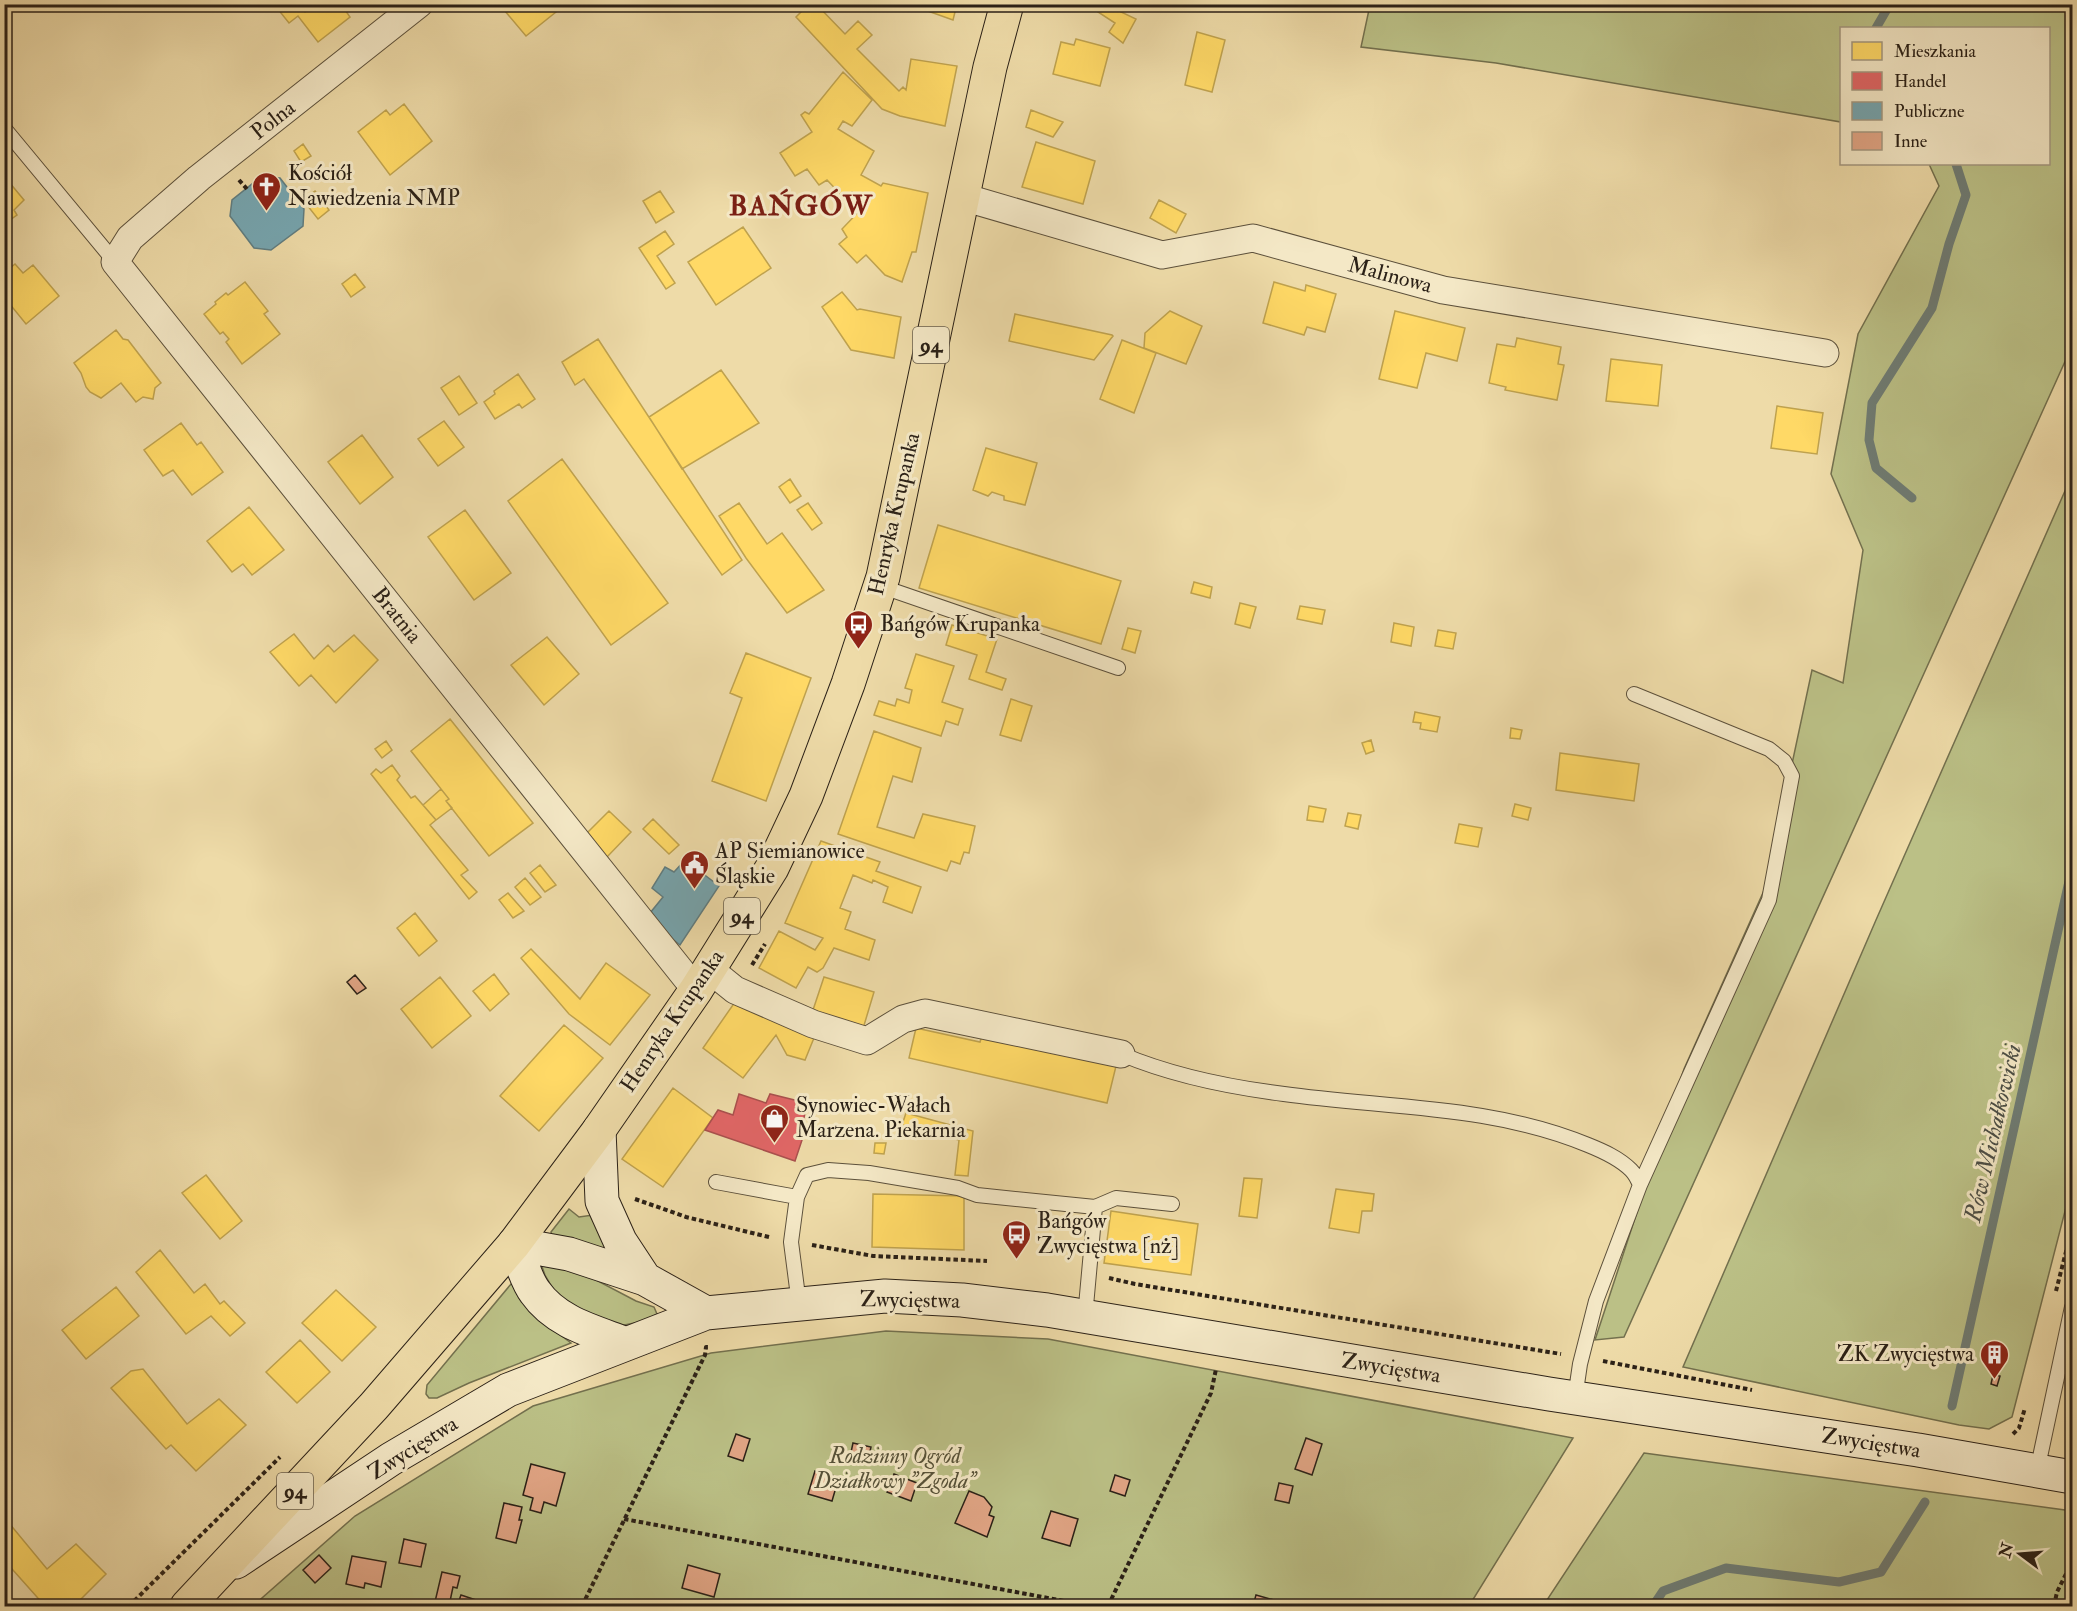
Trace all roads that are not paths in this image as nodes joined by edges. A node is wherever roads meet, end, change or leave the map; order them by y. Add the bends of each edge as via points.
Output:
1 (419, 4) edge
2 (1007, 4) edge
3 (4, 128) edge
4 (963, 197) junction
5 (115, 262) junction
6 (1825, 353) dead end
7 (880, 586) junction
8 (1118, 668) dead end
9 (1634, 694) dead end
10 (702, 980) junction
11 (1121, 1054) joint
12 (599, 1130) junction
13 (716, 1182) dead end
14 (1640, 1185) junction
15 (796, 1197) junction
16 (1172, 1204) dead end
17 (1095, 1207) junction
18 (514, 1244) junction
19 (645, 1280) junction
20 (799, 1304) junction
21 (2073, 1307) edge
22 (706, 1313) junction
23 (1085, 1317) junction
24 (624, 1343) junction
25 (1575, 1398) junction
26 (2037, 1471) junction
27 (2073, 1477) edge
28 (215, 1576) junction
29 (188, 1606) edge

1 - 5 street, Polna via 200,178 130,238
2 - 4 main road, Henryka Krupanka / 94
3 - 5 lane
4 - 6 street, Malinowa via 1162,255 1253,238 1443,290
4 - 7 main road, Henryka Krupanka / 94
5 - 10 street, Bratnia
7 - 8 lane
7 - 10 main road, Henryka Krupanka / 94 via 806,796 772,868
9 - 14 lane via 1769,749 1784,761 1792,776 1769,900
10 - 11 street, Bratnia via 867,1041 903,1019 925,1013
10 - 12 main road, Henryka Krupanka / 94
11 - 14 lane via 1193,1078 1271,1092 1459,1112 1534,1125 1611,1155 1632,1170
12 - 18 main road, Henryka Krupanka / 94
12 - 19 main road via 602,1201 620,1241
13 - 15 lane
14 - 25 lane via 1596,1301
15 - 17 lane via 807,1175 828,1170 869,1173 958,1188 977,1195
15 - 20 lane via 791,1242
16 - 17 lane via 1116,1198
17 - 23 lane
18 - 19 main road via 569,1254
18 - 24 main road via 534,1291 551,1311
18 - 28 main road, Henryka Krupanka / 94 via 374,1406
19 - 22 main road
20 - 22 main road, Zwycięstwa
20 - 23 main road, Zwycięstwa via 896,1297 962,1300
21 - 26 lane
22 - 24 main road, Zwycięstwa
23 - 25 main road, Zwycięstwa
24 - 28 main road, Zwycięstwa via 508,1389 391,1459
25 - 26 main road, Zwycięstwa
26 - 27 main road, Zwycięstwa
28 - 29 main road, 94

